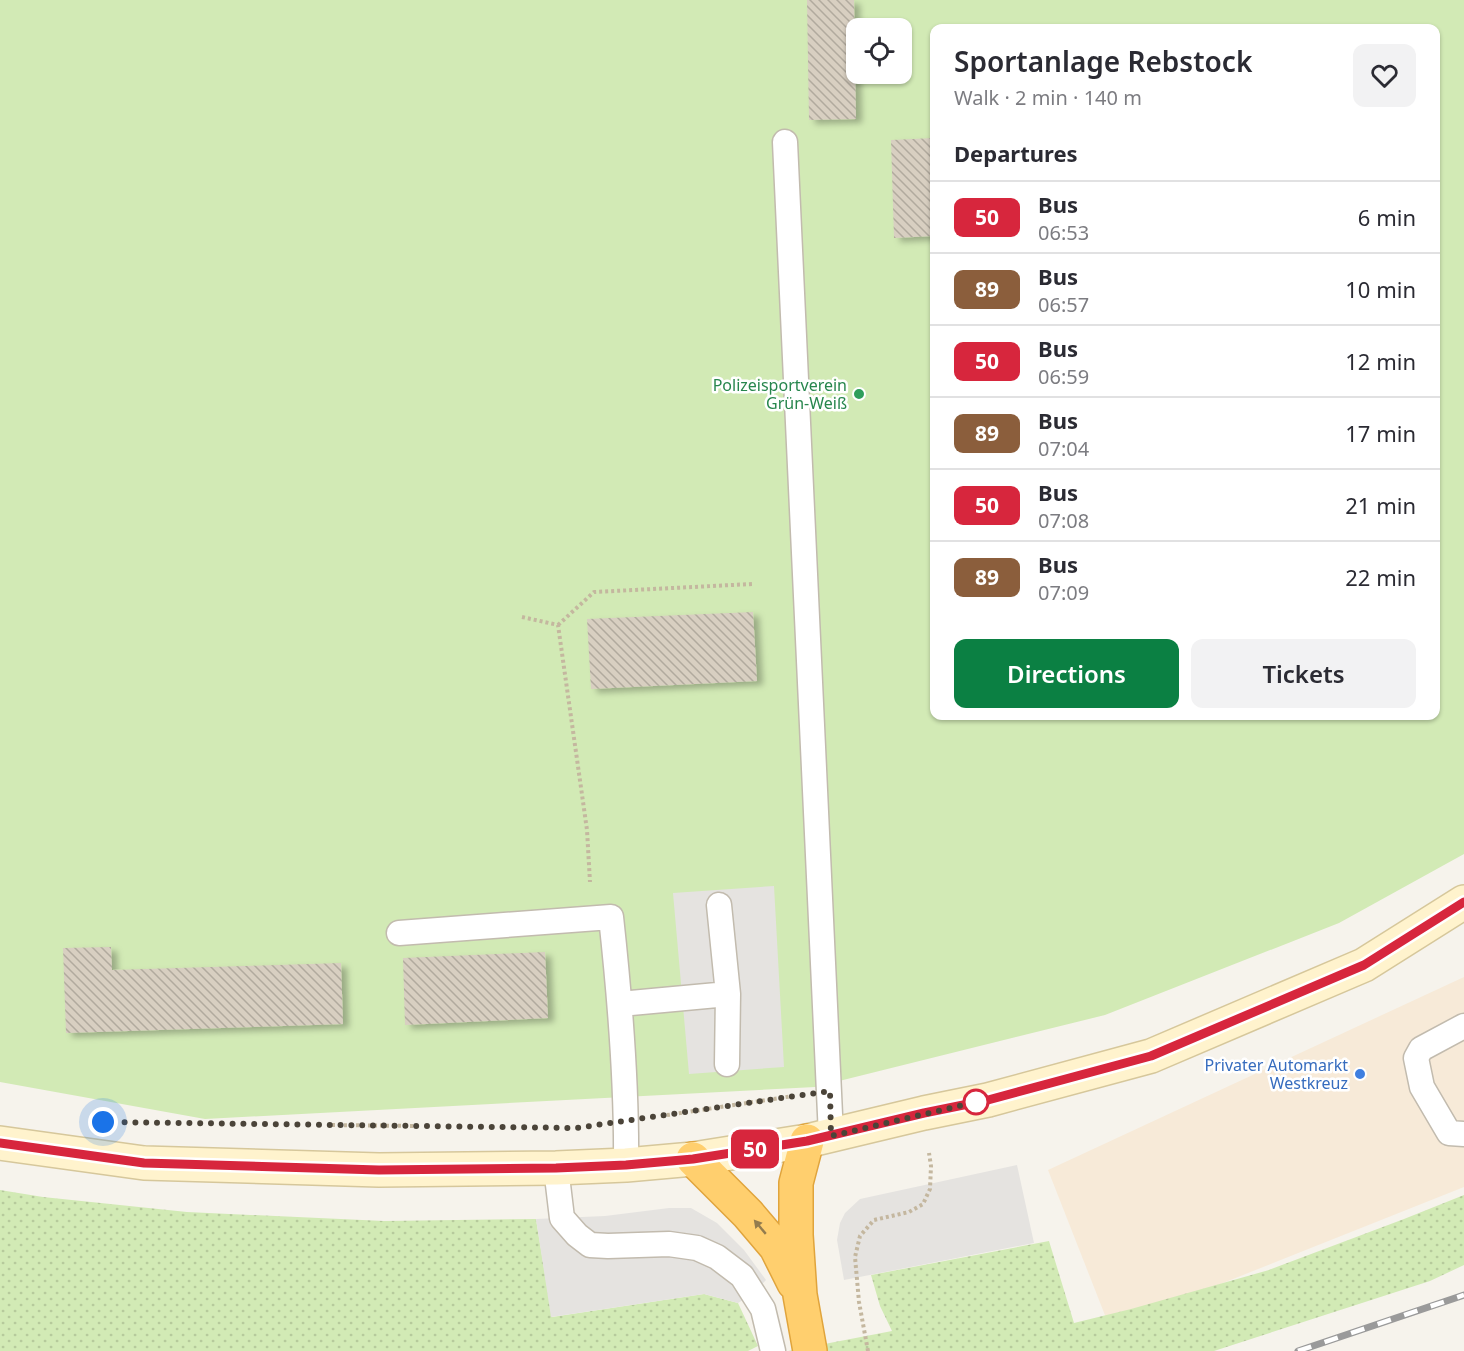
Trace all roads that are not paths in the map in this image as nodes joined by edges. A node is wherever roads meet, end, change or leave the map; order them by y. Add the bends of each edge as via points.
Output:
1 (785, 142) dead end
2 (1464, 902) edge
3 (719, 905) dead end
4 (399, 933) dead end
5 (728, 994) junction
6 (620, 1004) junction
7 (1464, 1026) edge
8 (727, 1064) dead end
9 (1464, 1134) edge
10 (819, 1138) junction
11 (0, 1143) edge
12 (693, 1159) junction
13 (626, 1165) junction
14 (556, 1168) junction
15 (800, 1295) junction
16 (773, 1351) edge
17 (810, 1351) edge

1 - 10 lane via 830,1091
2 - 10 main road via 1364,965 1151,1056 988,1100
3 - 5 lane
4 - 6 lane via 611,917
5 - 6 lane
5 - 8 lane
6 - 13 lane
7 - 9 lane via 1422,1049 1416,1058 1422,1087 1449,1133
10 - 12 main road
10 - 15 highway via 796,1183
11 - 14 main road via 144,1163 379,1170
12 - 13 main road
15 -> 12 highway via 776,1247
13 - 14 main road
14 - 16 lane via 562,1218 577,1235 590,1245 669,1244 697,1248 717,1257 742,1276 763,1309
15 - 17 highway

